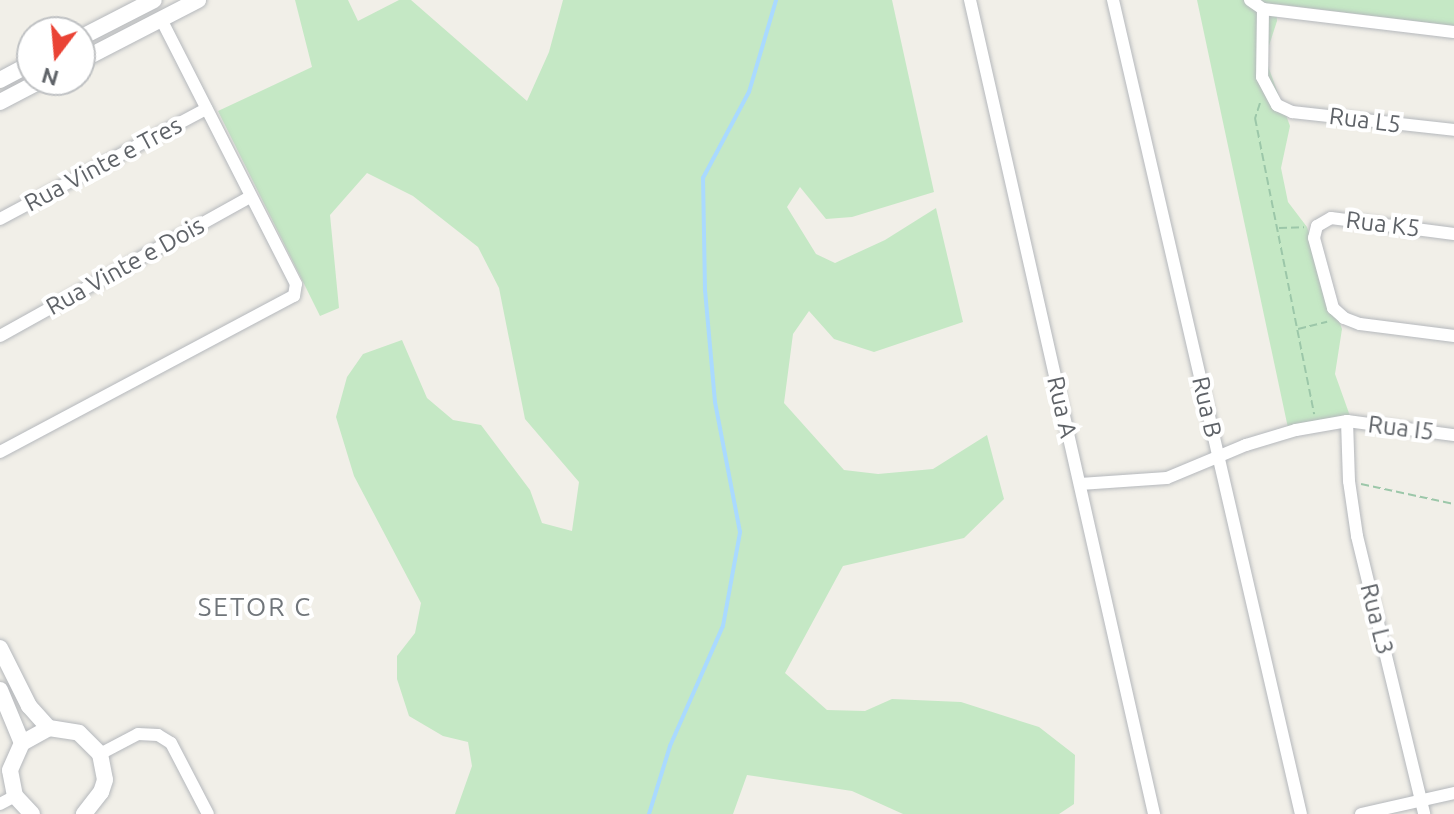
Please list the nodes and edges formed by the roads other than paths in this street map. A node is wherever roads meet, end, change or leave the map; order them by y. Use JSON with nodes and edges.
{"nodes":[{"id":1,"x":154,"y":0,"type":"edge"},
{"id":2,"x":198,"y":0,"type":"edge"},
{"id":3,"x":970,"y":0,"type":"edge"},
{"id":4,"x":1113,"y":0,"type":"edge"},
{"id":5,"x":1250,"y":0,"type":"edge"},
{"id":6,"x":1263,"y":9,"type":"junction"},
{"id":7,"x":161,"y":19,"type":"junction"},
{"id":8,"x":96,"y":30,"type":"edge"},
{"id":9,"x":1454,"y":32,"type":"edge"},
{"id":10,"x":96,"y":53,"type":"edge"},
{"id":11,"x":206,"y":109,"type":"junction"},
{"id":12,"x":1454,"y":130,"type":"edge"},
{"id":13,"x":250,"y":197,"type":"junction"},
{"id":14,"x":0,"y":219,"type":"edge"},
{"id":15,"x":1454,"y":234,"type":"edge"},
{"id":16,"x":0,"y":336,"type":"edge"},
{"id":17,"x":1454,"y":336,"type":"edge"},
{"id":18,"x":1347,"y":421,"type":"junction"},
{"id":19,"x":1454,"y":435,"type":"edge"},
{"id":20,"x":0,"y":452,"type":"edge"},
{"id":21,"x":1219,"y":459,"type":"junction"},
{"id":22,"x":1080,"y":484,"type":"junction"},
{"id":23,"x":0,"y":648,"type":"edge"},
{"id":24,"x":0,"y":690,"type":"edge"},
{"id":25,"x":49,"y":728,"type":"junction"},
{"id":26,"x":22,"y":743,"type":"junction"},
{"id":27,"x":100,"y":754,"type":"junction"},
{"id":28,"x":1454,"y":793,"type":"edge"},
{"id":29,"x":8,"y":800,"type":"edge"},
{"id":30,"x":1420,"y":800,"type":"junction"},
{"id":31,"x":89,"y":812,"type":"edge"},
{"id":32,"x":32,"y":814,"type":"edge"},
{"id":33,"x":208,"y":814,"type":"edge"},
{"id":34,"x":1154,"y":814,"type":"edge"},
{"id":35,"x":1301,"y":814,"type":"edge"},
{"id":36,"x":1361,"y":814,"type":"edge"},
{"id":37,"x":1424,"y":814,"type":"edge"}],
"edges":[{"from":1,"to":8,"type":"street"},
{"from":2,"to":7,"type":"street"},
{"from":3,"to":22,"type":"street","name":"Rua A"},
{"from":4,"to":21,"type":"street","name":"Rua B"},
{"from":5,"to":6,"type":"street"},
{"from":6,"to":9,"type":"street"},
{"from":6,"to":12,"type":"street","name":"Rua L5"},
{"from":7,"to":10,"type":"street"},
{"from":7,"to":11,"type":"street"},
{"from":11,"to":13,"type":"street"},
{"from":11,"to":14,"type":"street","name":"Rua Vinte e Tres"},
{"from":13,"to":16,"type":"street","name":"Rua Vinte e Dois"},
{"from":13,"to":20,"type":"street"},
{"from":15,"to":17,"type":"street","name":"Rua K5"},
{"from":18,"to":19,"type":"street","name":"Rua I5"},
{"from":18,"to":21,"type":"street","name":"Rua I5"},
{"from":18,"to":30,"type":"street","name":"Rua L3"},
{"from":21,"to":22,"type":"street","name":"Rua I5"},
{"from":21,"to":35,"type":"street","name":"Rua B"},
{"from":22,"to":34,"type":"street","name":"Rua A"},
{"from":23,"to":25,"type":"street"},
{"from":24,"to":26,"type":"street"},
{"from":25,"to":26,"type":"street"},
{"from":25,"to":27,"type":"street"},
{"from":26,"to":29,"type":"street"},
{"from":27,"to":31,"type":"street"},
{"from":27,"to":33,"type":"street"},
{"from":28,"to":30,"type":"street"},
{"from":29,"to":32,"type":"street"},
{"from":30,"to":36,"type":"street"},
{"from":30,"to":37,"type":"street","name":"Rua L3"}]}
